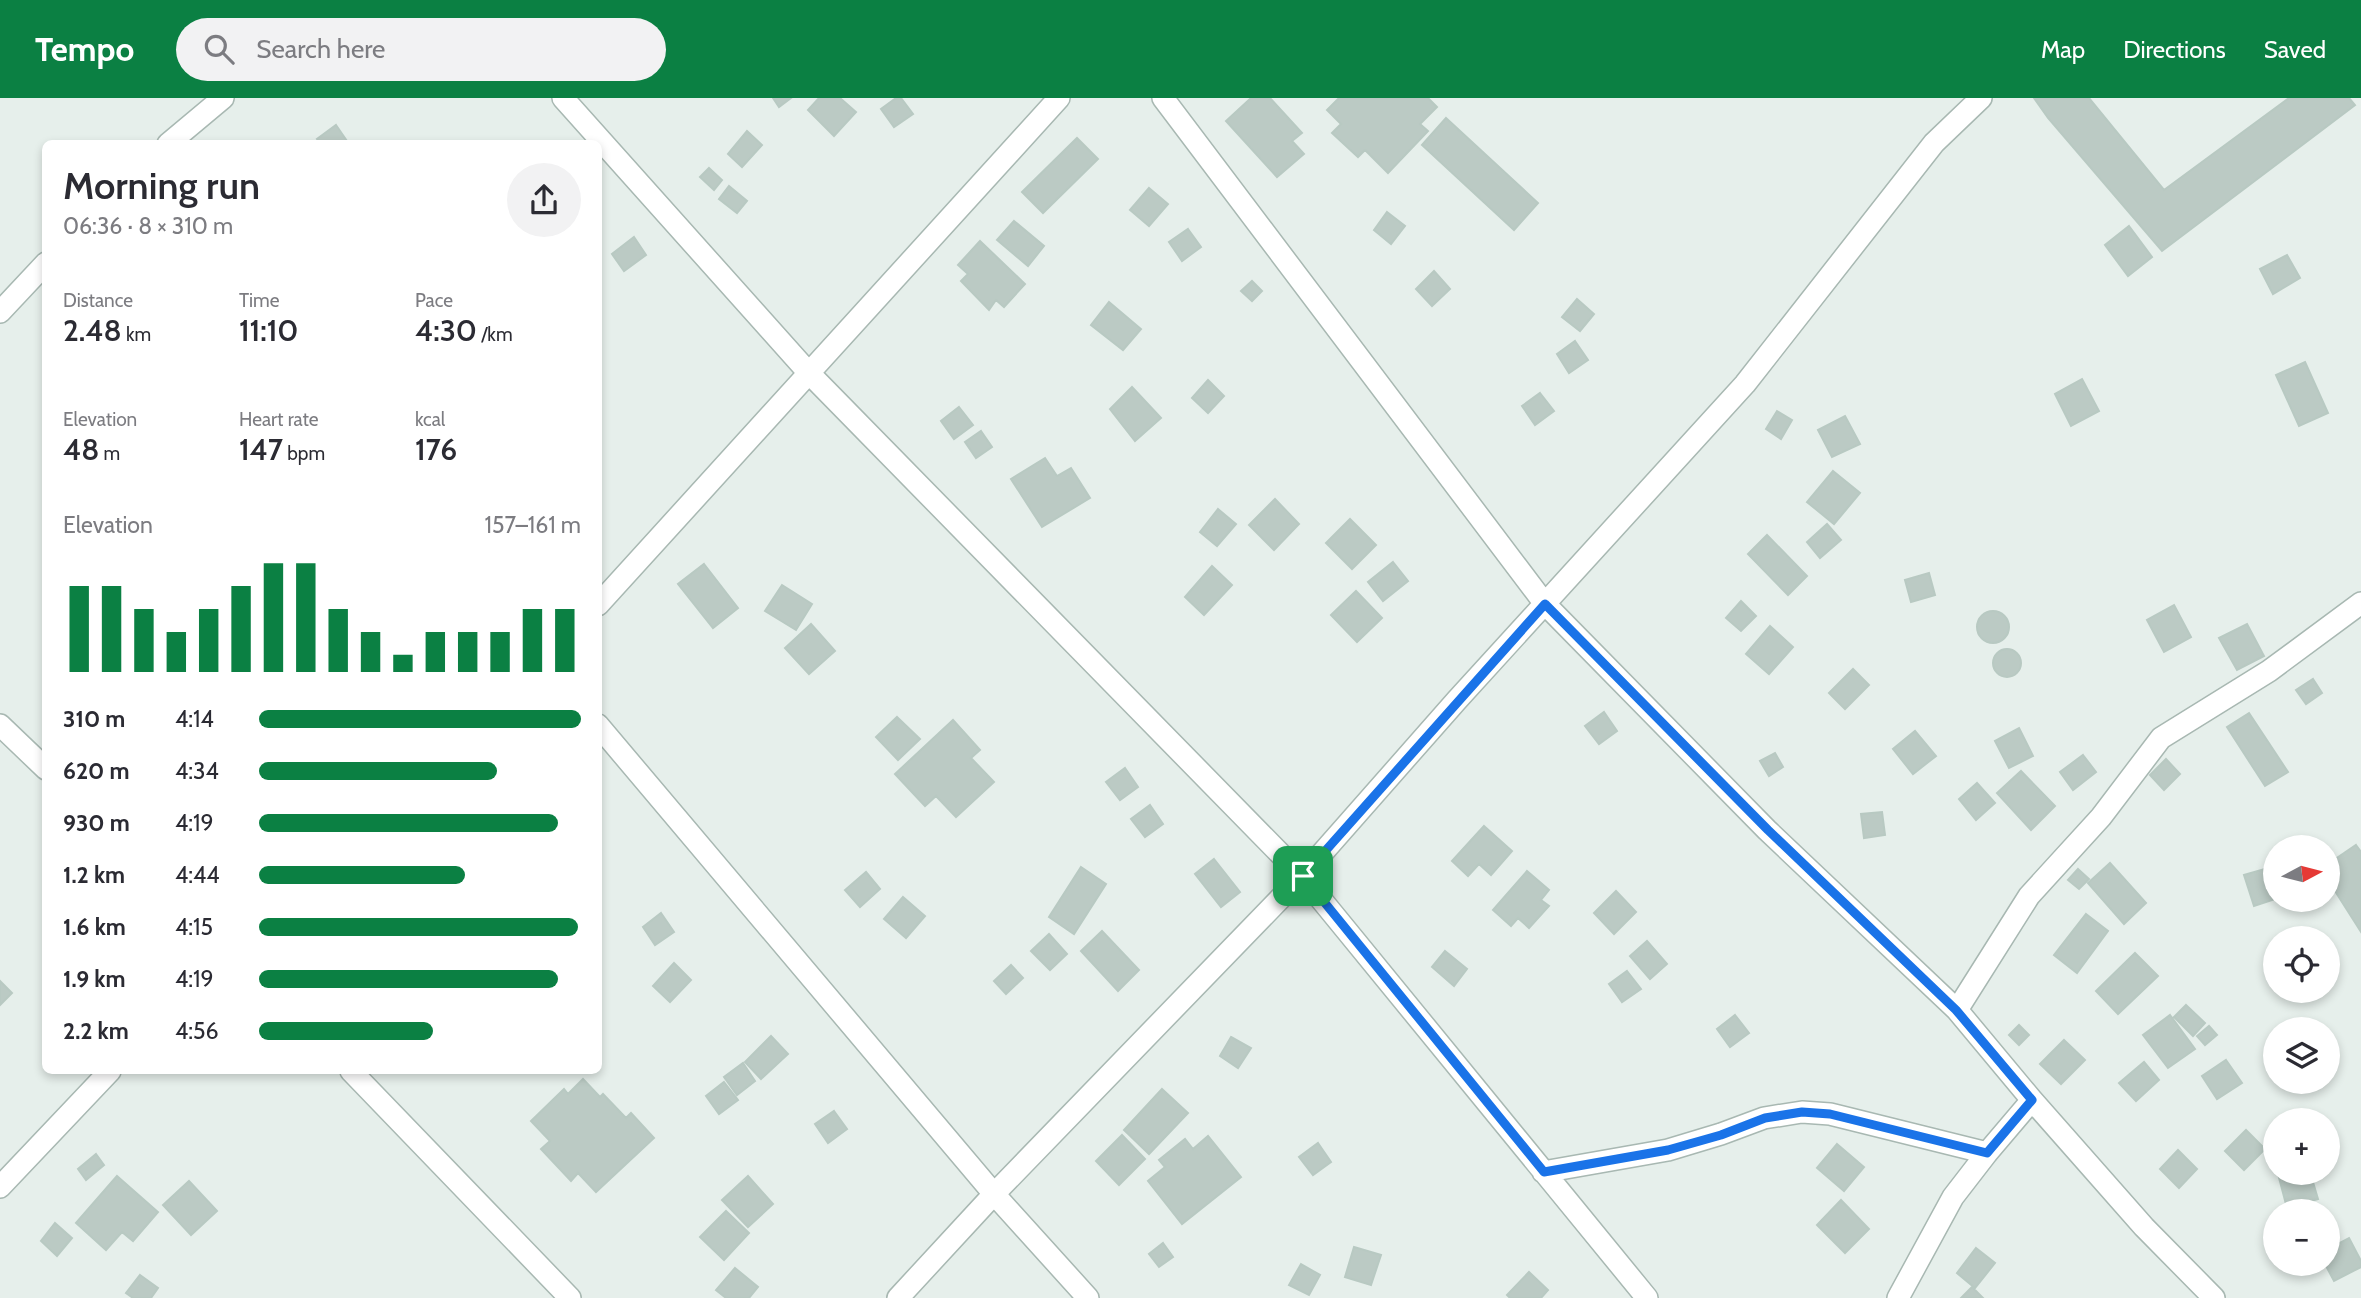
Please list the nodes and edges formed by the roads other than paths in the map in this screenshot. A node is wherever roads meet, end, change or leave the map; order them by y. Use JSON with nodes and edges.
{"nodes":[{"id":1,"x":223,"y":98,"type":"edge"},
{"id":2,"x":563,"y":98,"type":"edge"},
{"id":3,"x":1059,"y":98,"type":"edge"},
{"id":4,"x":1163,"y":98,"type":"edge"},
{"id":5,"x":1981,"y":98,"type":"edge"},
{"id":6,"x":173,"y":140,"type":"edge"},
{"id":7,"x":601,"y":140,"type":"edge"},
{"id":8,"x":602,"y":142,"type":"edge"},
{"id":9,"x":42,"y":267,"type":"edge"},
{"id":10,"x":0,"y":312,"type":"edge"},
{"id":11,"x":808,"y":372,"type":"junction"},
{"id":12,"x":602,"y":601,"type":"edge"},
{"id":13,"x":2361,"y":603,"type":"edge"},
{"id":14,"x":1545,"y":604,"type":"junction"},
{"id":15,"x":0,"y":725,"type":"edge"},
{"id":16,"x":602,"y":730,"type":"edge"},
{"id":17,"x":42,"y":765,"type":"edge"},
{"id":18,"x":1303,"y":876,"type":"junction"},
{"id":19,"x":1956,"y":1010,"type":"junction"},
{"id":20,"x":107,"y":1074,"type":"edge"},
{"id":21,"x":354,"y":1074,"type":"edge"},
{"id":22,"x":2032,"y":1100,"type":"junction"},
{"id":23,"x":1987,"y":1153,"type":"junction"},
{"id":24,"x":1544,"y":1172,"type":"junction"},
{"id":25,"x":0,"y":1187,"type":"edge"},
{"id":26,"x":994,"y":1194,"type":"junction"},
{"id":27,"x":570,"y":1298,"type":"edge"},
{"id":28,"x":898,"y":1298,"type":"edge"},
{"id":29,"x":1088,"y":1298,"type":"edge"},
{"id":30,"x":1647,"y":1298,"type":"edge"},
{"id":31,"x":1898,"y":1298,"type":"edge"},
{"id":32,"x":2214,"y":1298,"type":"edge"}],
"edges":[{"from":1,"to":6,"type":"street"},
{"from":2,"to":7,"type":"street"},
{"from":3,"to":11,"type":"street"},
{"from":4,"to":14,"type":"street"},
{"from":5,"to":14,"type":"street"},
{"from":8,"to":11,"type":"street"},
{"from":9,"to":10,"type":"street"},
{"from":11,"to":12,"type":"street"},
{"from":11,"to":18,"type":"street"},
{"from":13,"to":19,"type":"street"},
{"from":14,"to":18,"type":"street"},
{"from":14,"to":19,"type":"street"},
{"from":15,"to":17,"type":"street"},
{"from":16,"to":26,"type":"street"},
{"from":18,"to":24,"type":"street"},
{"from":18,"to":26,"type":"street"},
{"from":19,"to":22,"type":"street"},
{"from":20,"to":25,"type":"street"},
{"from":21,"to":27,"type":"street"},
{"from":22,"to":23,"type":"street"},
{"from":22,"to":32,"type":"street"},
{"from":23,"to":24,"type":"street"},
{"from":23,"to":31,"type":"street"},
{"from":24,"to":30,"type":"street"},
{"from":26,"to":28,"type":"street"},
{"from":26,"to":29,"type":"street"}]}
